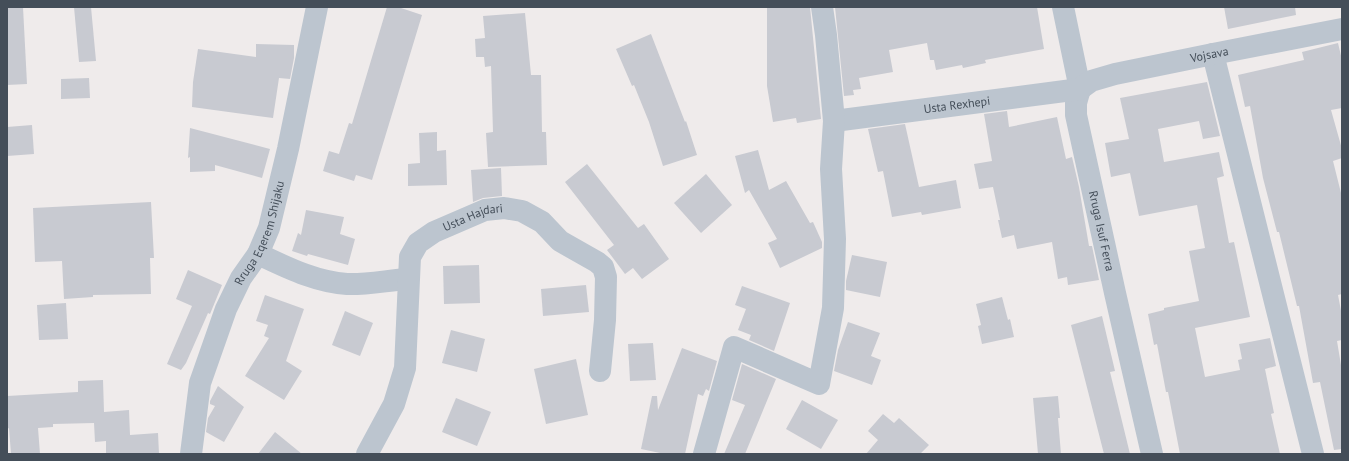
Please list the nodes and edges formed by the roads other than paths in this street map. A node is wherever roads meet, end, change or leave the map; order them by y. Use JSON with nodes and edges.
{"nodes":[{"id":1,"x":317,"y":7,"type":"edge"},
{"id":2,"x":822,"y":7,"type":"edge"},
{"id":3,"x":1063,"y":7,"type":"edge"},
{"id":4,"x":1342,"y":29,"type":"edge"},
{"id":5,"x":1213,"y":54,"type":"junction"},
{"id":6,"x":1080,"y":89,"type":"junction"},
{"id":7,"x":834,"y":121,"type":"junction"},
{"id":8,"x":258,"y":254,"type":"junction"},
{"id":9,"x":408,"y":279,"type":"junction"},
{"id":10,"x":600,"y":371,"type":"dead end"},
{"id":11,"x":191,"y":454,"type":"edge"},
{"id":12,"x":367,"y":454,"type":"edge"},
{"id":13,"x":704,"y":454,"type":"edge"},
{"id":14,"x":1152,"y":454,"type":"edge"},
{"id":15,"x":1313,"y":454,"type":"edge"}],
"edges":[{"from":1,"to":8,"type":"street","name":"Rruga Eqerem Shijaku"},
{"from":2,"to":7,"type":"street"},
{"from":3,"to":6,"type":"street","name":"Rruga Isuf Ferra"},
{"from":4,"to":5,"type":"street","name":"Vojsava"},
{"from":5,"to":6,"type":"street","name":"Vojsava"},
{"from":5,"to":15,"type":"street"},
{"from":6,"to":7,"type":"street","name":"Usta Rexhepi"},
{"from":6,"to":14,"type":"street","name":"Rruga Isuf Ferra"},
{"from":7,"to":13,"type":"street"},
{"from":8,"to":9,"type":"street"},
{"from":8,"to":11,"type":"street","name":"Rruga Eqerem Shijaku"},
{"from":9,"to":10,"type":"street","name":"Usta Hajdari"},
{"from":9,"to":12,"type":"street"}]}
